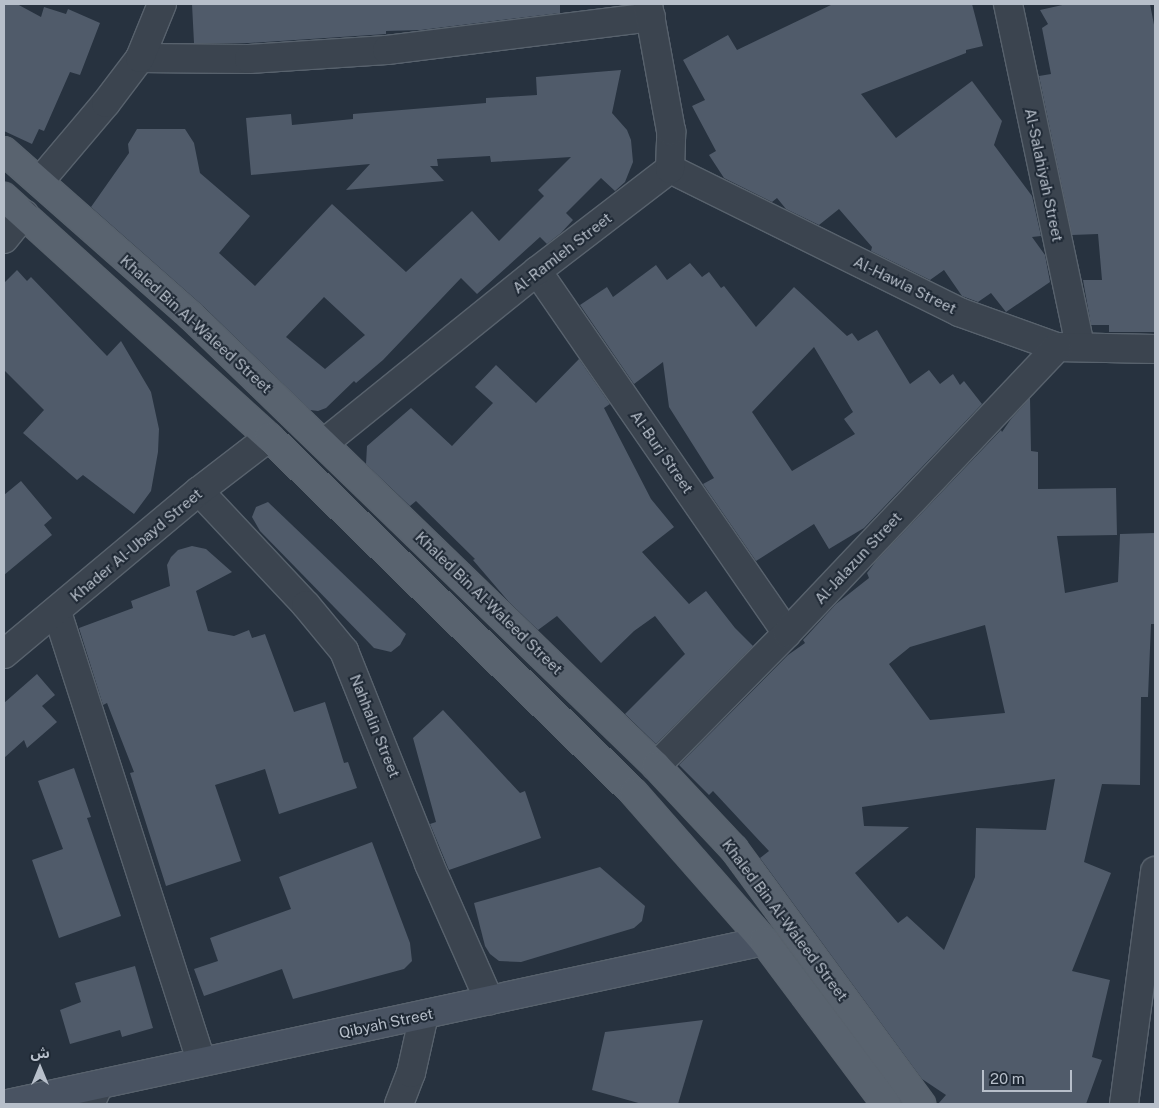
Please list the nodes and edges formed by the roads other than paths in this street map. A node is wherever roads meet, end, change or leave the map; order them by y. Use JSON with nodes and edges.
{"nodes":[{"id":1,"x":162,"y":4,"type":"edge"},
{"id":2,"x":1008,"y":4,"type":"edge"},
{"id":3,"x":649,"y":10,"type":"edge"},
{"id":4,"x":140,"y":58,"type":"junction"},
{"id":5,"x":4,"y":151,"type":"edge"},
{"id":6,"x":670,"y":169,"type":"junction"},
{"id":7,"x":40,"y":181,"type":"junction"},
{"id":8,"x":4,"y":197,"type":"edge"},
{"id":9,"x":24,"y":214,"type":"junction"},
{"id":10,"x":4,"y":239,"type":"edge"},
{"id":11,"x":537,"y":272,"type":"junction"},
{"id":12,"x":1068,"y":347,"type":"junction"},
{"id":13,"x":1155,"y":349,"type":"edge"},
{"id":14,"x":269,"y":437,"type":"junction"},
{"id":15,"x":324,"y":443,"type":"junction"},
{"id":16,"x":199,"y":491,"type":"junction"},
{"id":17,"x":57,"y":612,"type":"junction"},
{"id":18,"x":787,"y":632,"type":"junction"},
{"id":19,"x":4,"y":654,"type":"edge"},
{"id":20,"x":656,"y":766,"type":"junction"},
{"id":21,"x":1155,"y":871,"type":"edge"},
{"id":22,"x":764,"y":941,"type":"junction"},
{"id":23,"x":489,"y":1000,"type":"junction"},
{"id":24,"x":424,"y":1016,"type":"junction"},
{"id":25,"x":1145,"y":1035,"type":"edge"},
{"id":26,"x":201,"y":1061,"type":"junction"},
{"id":27,"x":94,"y":1095,"type":"edge"},
{"id":28,"x":8,"y":1104,"type":"edge"},
{"id":29,"x":399,"y":1104,"type":"edge"},
{"id":30,"x":886,"y":1104,"type":"edge"},
{"id":31,"x":920,"y":1104,"type":"edge"},
{"id":32,"x":1124,"y":1104,"type":"edge"}],
"edges":[{"from":1,"to":4,"type":"street"},
{"from":2,"to":12,"type":"street","name":"Al-Salahiyah Street"},
{"from":3,"to":4,"type":"street"},
{"from":3,"to":6,"type":"street"},
{"from":4,"to":7,"type":"street"},
{"from":5,"to":7,"type":"main road","name":"Khaled Bin Al-Waleed Street"},
{"from":6,"to":11,"type":"street","name":"Al-Ramleh Street"},
{"from":6,"to":12,"type":"street","name":"Al-Hawla Street"},
{"from":7,"to":15,"type":"main road","name":"Khaled Bin Al-Waleed Street"},
{"from":8,"to":9,"type":"main road","name":"Khaled Bin Al-Waleed Street"},
{"from":9,"to":10,"type":"street"},
{"from":9,"to":14,"type":"main road","name":"Khaled Bin Al-Waleed Street"},
{"from":11,"to":15,"type":"street","name":"Al-Ramleh Street"},
{"from":11,"to":18,"type":"street","name":"Al-Burj Street"},
{"from":12,"to":13,"type":"street","name":"Al-Hawla Street"},
{"from":12,"to":18,"type":"street","name":"Al-Jalazun Street"},
{"from":14,"to":16,"type":"street","name":"Khader Al-Ubayd Street"},
{"from":14,"to":22,"type":"main road","name":"Khaled Bin Al-Waleed Street"},
{"from":15,"to":20,"type":"main road","name":"Khaled Bin Al-Waleed Street"},
{"from":16,"to":17,"type":"street","name":"Khader Al-Ubayd Street"},
{"from":16,"to":23,"type":"street","name":"Nahhalin Street"},
{"from":17,"to":19,"type":"street","name":"Khader Al-Ubayd Street"},
{"from":17,"to":26,"type":"street"},
{"from":18,"to":20,"type":"street","name":"Al-Jalazun Street"},
{"from":20,"to":31,"type":"main road","name":"Khaled Bin Al-Waleed Street"},
{"from":21,"to":25,"type":"street"},
{"from":22,"to":23,"type":"street","name":"Qibyah Street"},
{"from":22,"to":30,"type":"main road","name":"Khaled Bin Al-Waleed Street"},
{"from":23,"to":24,"type":"street","name":"Qibyah Street"},
{"from":24,"to":26,"type":"street","name":"Qibyah Street"},
{"from":24,"to":29,"type":"street"},
{"from":25,"to":32,"type":"street"},
{"from":26,"to":27,"type":"street","name":"Qibyah Street"},
{"from":27,"to":28,"type":"street","name":"Qibyah Street"}]}
